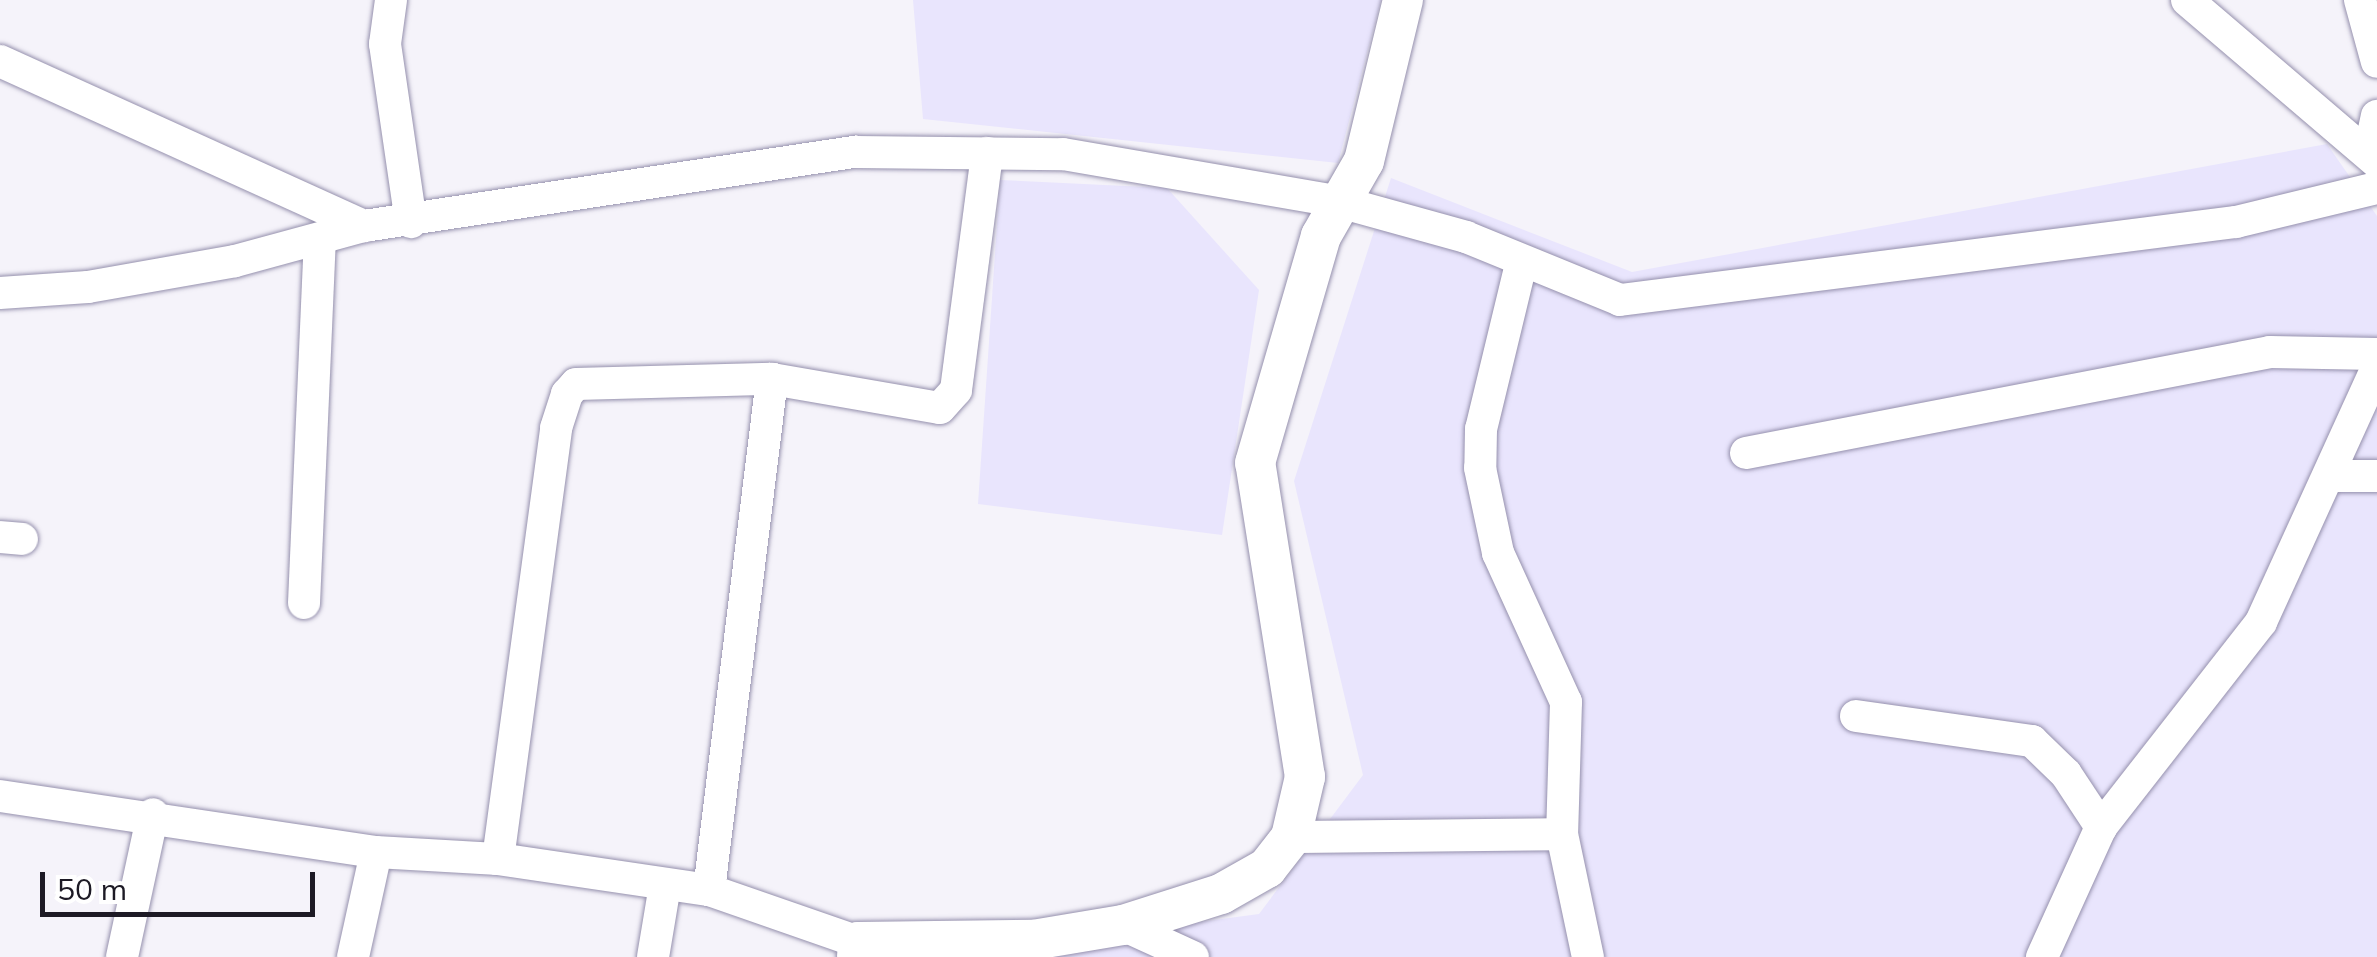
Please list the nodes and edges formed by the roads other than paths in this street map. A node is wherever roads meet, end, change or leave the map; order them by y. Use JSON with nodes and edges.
{"nodes":[{"id":1,"x":391,"y":0,"type":"edge"},
{"id":2,"x":1402,"y":0,"type":"edge"},
{"id":3,"x":2187,"y":0,"type":"edge"},
{"id":4,"x":2360,"y":0,"type":"edge"},
{"id":5,"x":0,"y":61,"type":"edge"},
{"id":6,"x":2377,"y":62,"type":"edge"},
{"id":7,"x":2377,"y":116,"type":"edge"},
{"id":8,"x":987,"y":153,"type":"junction"},
{"id":9,"x":2373,"y":158,"type":"edge"},
{"id":10,"x":2377,"y":188,"type":"edge"},
{"id":11,"x":1340,"y":202,"type":"junction"},
{"id":12,"x":411,"y":222,"type":"junction"},
{"id":13,"x":364,"y":226,"type":"junction"},
{"id":14,"x":320,"y":240,"type":"junction"},
{"id":15,"x":1521,"y":264,"type":"junction"},
{"id":16,"x":0,"y":293,"type":"edge"},
{"id":17,"x":2377,"y":354,"type":"edge"},
{"id":18,"x":2377,"y":368,"type":"edge"},
{"id":19,"x":772,"y":379,"type":"junction"},
{"id":20,"x":1746,"y":452,"type":"dead end"},
{"id":21,"x":2330,"y":476,"type":"junction"},
{"id":22,"x":2377,"y":476,"type":"edge"},
{"id":23,"x":304,"y":603,"type":"dead end"},
{"id":24,"x":1856,"y":716,"type":"dead end"},
{"id":25,"x":0,"y":796,"type":"edge"},
{"id":26,"x":153,"y":814,"type":"junction"},
{"id":27,"x":2102,"y":827,"type":"junction"},
{"id":28,"x":1562,"y":834,"type":"junction"},
{"id":29,"x":1291,"y":837,"type":"junction"},
{"id":30,"x":376,"y":852,"type":"junction"},
{"id":31,"x":498,"y":858,"type":"junction"},
{"id":32,"x":665,"y":885,"type":"junction"},
{"id":33,"x":709,"y":890,"type":"junction"},
{"id":34,"x":1123,"y":925,"type":"junction"},
{"id":35,"x":858,"y":949,"type":"edge"},
{"id":36,"x":122,"y":957,"type":"edge"},
{"id":37,"x":352,"y":957,"type":"edge"},
{"id":38,"x":653,"y":957,"type":"edge"},
{"id":39,"x":1193,"y":957,"type":"edge"},
{"id":40,"x":1588,"y":957,"type":"edge"},
{"id":41,"x":2042,"y":957,"type":"edge"}],
"edges":[{"from":1,"to":12,"type":"street"},
{"from":2,"to":11,"type":"street"},
{"from":3,"to":9,"type":"street"},
{"from":4,"to":6,"type":"street"},
{"from":5,"to":13,"type":"street"},
{"from":7,"to":9,"type":"street"},
{"from":8,"to":11,"type":"street"},
{"from":8,"to":12,"type":"street"},
{"from":8,"to":19,"type":"street"},
{"from":10,"to":15,"type":"street"},
{"from":11,"to":15,"type":"street"},
{"from":11,"to":29,"type":"street"},
{"from":12,"to":13,"type":"street"},
{"from":13,"to":14,"type":"street"},
{"from":14,"to":16,"type":"street"},
{"from":14,"to":23,"type":"street"},
{"from":15,"to":28,"type":"street"},
{"from":17,"to":20,"type":"street"},
{"from":18,"to":21,"type":"street"},
{"from":19,"to":31,"type":"street"},
{"from":19,"to":33,"type":"street"},
{"from":21,"to":22,"type":"street"},
{"from":21,"to":27,"type":"street"},
{"from":24,"to":27,"type":"street"},
{"from":25,"to":26,"type":"street"},
{"from":26,"to":30,"type":"street"},
{"from":26,"to":36,"type":"street"},
{"from":27,"to":41,"type":"street"},
{"from":28,"to":29,"type":"street"},
{"from":28,"to":40,"type":"street"},
{"from":29,"to":34,"type":"street"},
{"from":30,"to":31,"type":"street"},
{"from":30,"to":37,"type":"street"},
{"from":31,"to":32,"type":"street"},
{"from":32,"to":33,"type":"street"},
{"from":32,"to":38,"type":"street"},
{"from":33,"to":35,"type":"street"},
{"from":34,"to":35,"type":"street"},
{"from":34,"to":39,"type":"street"}]}
